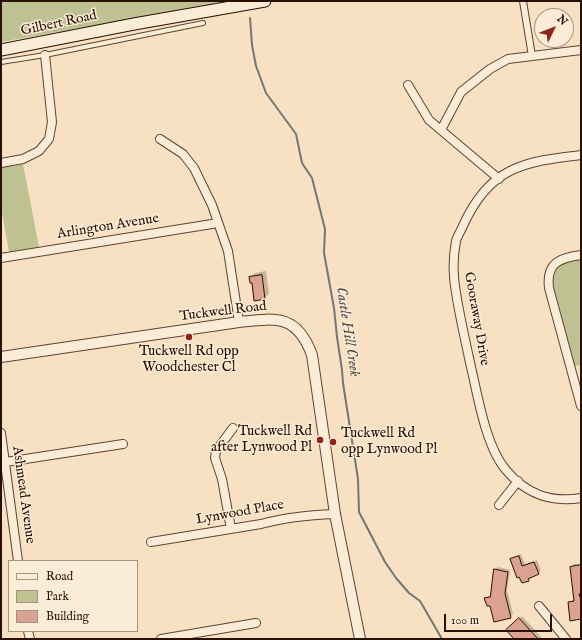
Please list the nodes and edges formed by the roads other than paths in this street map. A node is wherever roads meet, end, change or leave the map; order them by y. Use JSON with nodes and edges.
{"nodes":[{"id":1,"x":265,"y":1,"type":"edge"},
{"id":2,"x":523,"y":1,"type":"edge"},
{"id":3,"x":202,"y":22,"type":"dead end"},
{"id":4,"x":1,"y":50,"type":"edge"},
{"id":5,"x":581,"y":50,"type":"edge"},
{"id":6,"x":45,"y":55,"type":"junction"},
{"id":7,"x":532,"y":56,"type":"junction"},
{"id":8,"x":1,"y":62,"type":"edge"},
{"id":9,"x":408,"y":85,"type":"dead end"},
{"id":10,"x":441,"y":130,"type":"junction"},
{"id":11,"x":160,"y":139,"type":"dead end"},
{"id":12,"x":581,"y":155,"type":"edge"},
{"id":13,"x":1,"y":163,"type":"edge"},
{"id":14,"x":499,"y":179,"type":"junction"},
{"id":15,"x":218,"y":223,"type":"junction"},
{"id":16,"x":581,"y":254,"type":"edge"},
{"id":17,"x":1,"y":258,"type":"edge"},
{"id":18,"x":239,"y":322,"type":"junction"},
{"id":19,"x":1,"y":357,"type":"edge"},
{"id":20,"x":581,"y":406,"type":"edge"},
{"id":21,"x":233,"y":428,"type":"dead end"},
{"id":22,"x":1,"y":433,"type":"edge"},
{"id":23,"x":123,"y":444,"type":"dead end"},
{"id":24,"x":6,"y":462,"type":"junction"},
{"id":25,"x":518,"y":481,"type":"junction"},
{"id":26,"x":581,"y":498,"type":"edge"},
{"id":27,"x":499,"y":505,"type":"dead end"},
{"id":28,"x":335,"y":514,"type":"junction"},
{"id":29,"x":231,"y":529,"type":"junction"},
{"id":30,"x":151,"y":542,"type":"dead end"},
{"id":31,"x":18,"y":560,"type":"edge"},
{"id":32,"x":539,"y":606,"type":"dead end"},
{"id":33,"x":256,"y":623,"type":"dead end"},
{"id":34,"x":161,"y":639,"type":"edge"},
{"id":35,"x":360,"y":639,"type":"edge"},
{"id":36,"x":566,"y":639,"type":"edge"}],
"edges":[{"from":1,"to":4,"type":"main road","name":"Gilbert Road"},
{"from":2,"to":7,"type":"street"},
{"from":3,"to":6,"type":"lane","name":"Gilbert Road"},
{"from":5,"to":7,"type":"street"},
{"from":6,"to":8,"type":"lane","name":"Gilbert Road"},
{"from":6,"to":13,"type":"street"},
{"from":7,"to":10,"type":"street"},
{"from":9,"to":10,"type":"street"},
{"from":10,"to":14,"type":"street"},
{"from":11,"to":15,"type":"street"},
{"from":12,"to":14,"type":"street","name":"Gooraway Drive"},
{"from":14,"to":25,"type":"street","name":"Gooraway Drive"},
{"from":15,"to":17,"type":"street","name":"Arlington Avenue"},
{"from":15,"to":18,"type":"street"},
{"from":16,"to":20,"type":"street"},
{"from":18,"to":19,"type":"street","name":"Tuckwell Road"},
{"from":18,"to":28,"type":"street","name":"Tuckwell Road"},
{"from":21,"to":29,"type":"street"},
{"from":22,"to":24,"type":"street","name":"Ashmead Avenue"},
{"from":23,"to":24,"type":"street"},
{"from":24,"to":31,"type":"street","name":"Ashmead Avenue"},
{"from":25,"to":26,"type":"street","name":"Gooraway Drive"},
{"from":25,"to":27,"type":"street"},
{"from":28,"to":29,"type":"street","name":"Lynwood Place"},
{"from":28,"to":35,"type":"street","name":"Tuckwell Road"},
{"from":29,"to":30,"type":"street","name":"Lynwood Place"},
{"from":32,"to":36,"type":"street"},
{"from":33,"to":34,"type":"street"}]}
